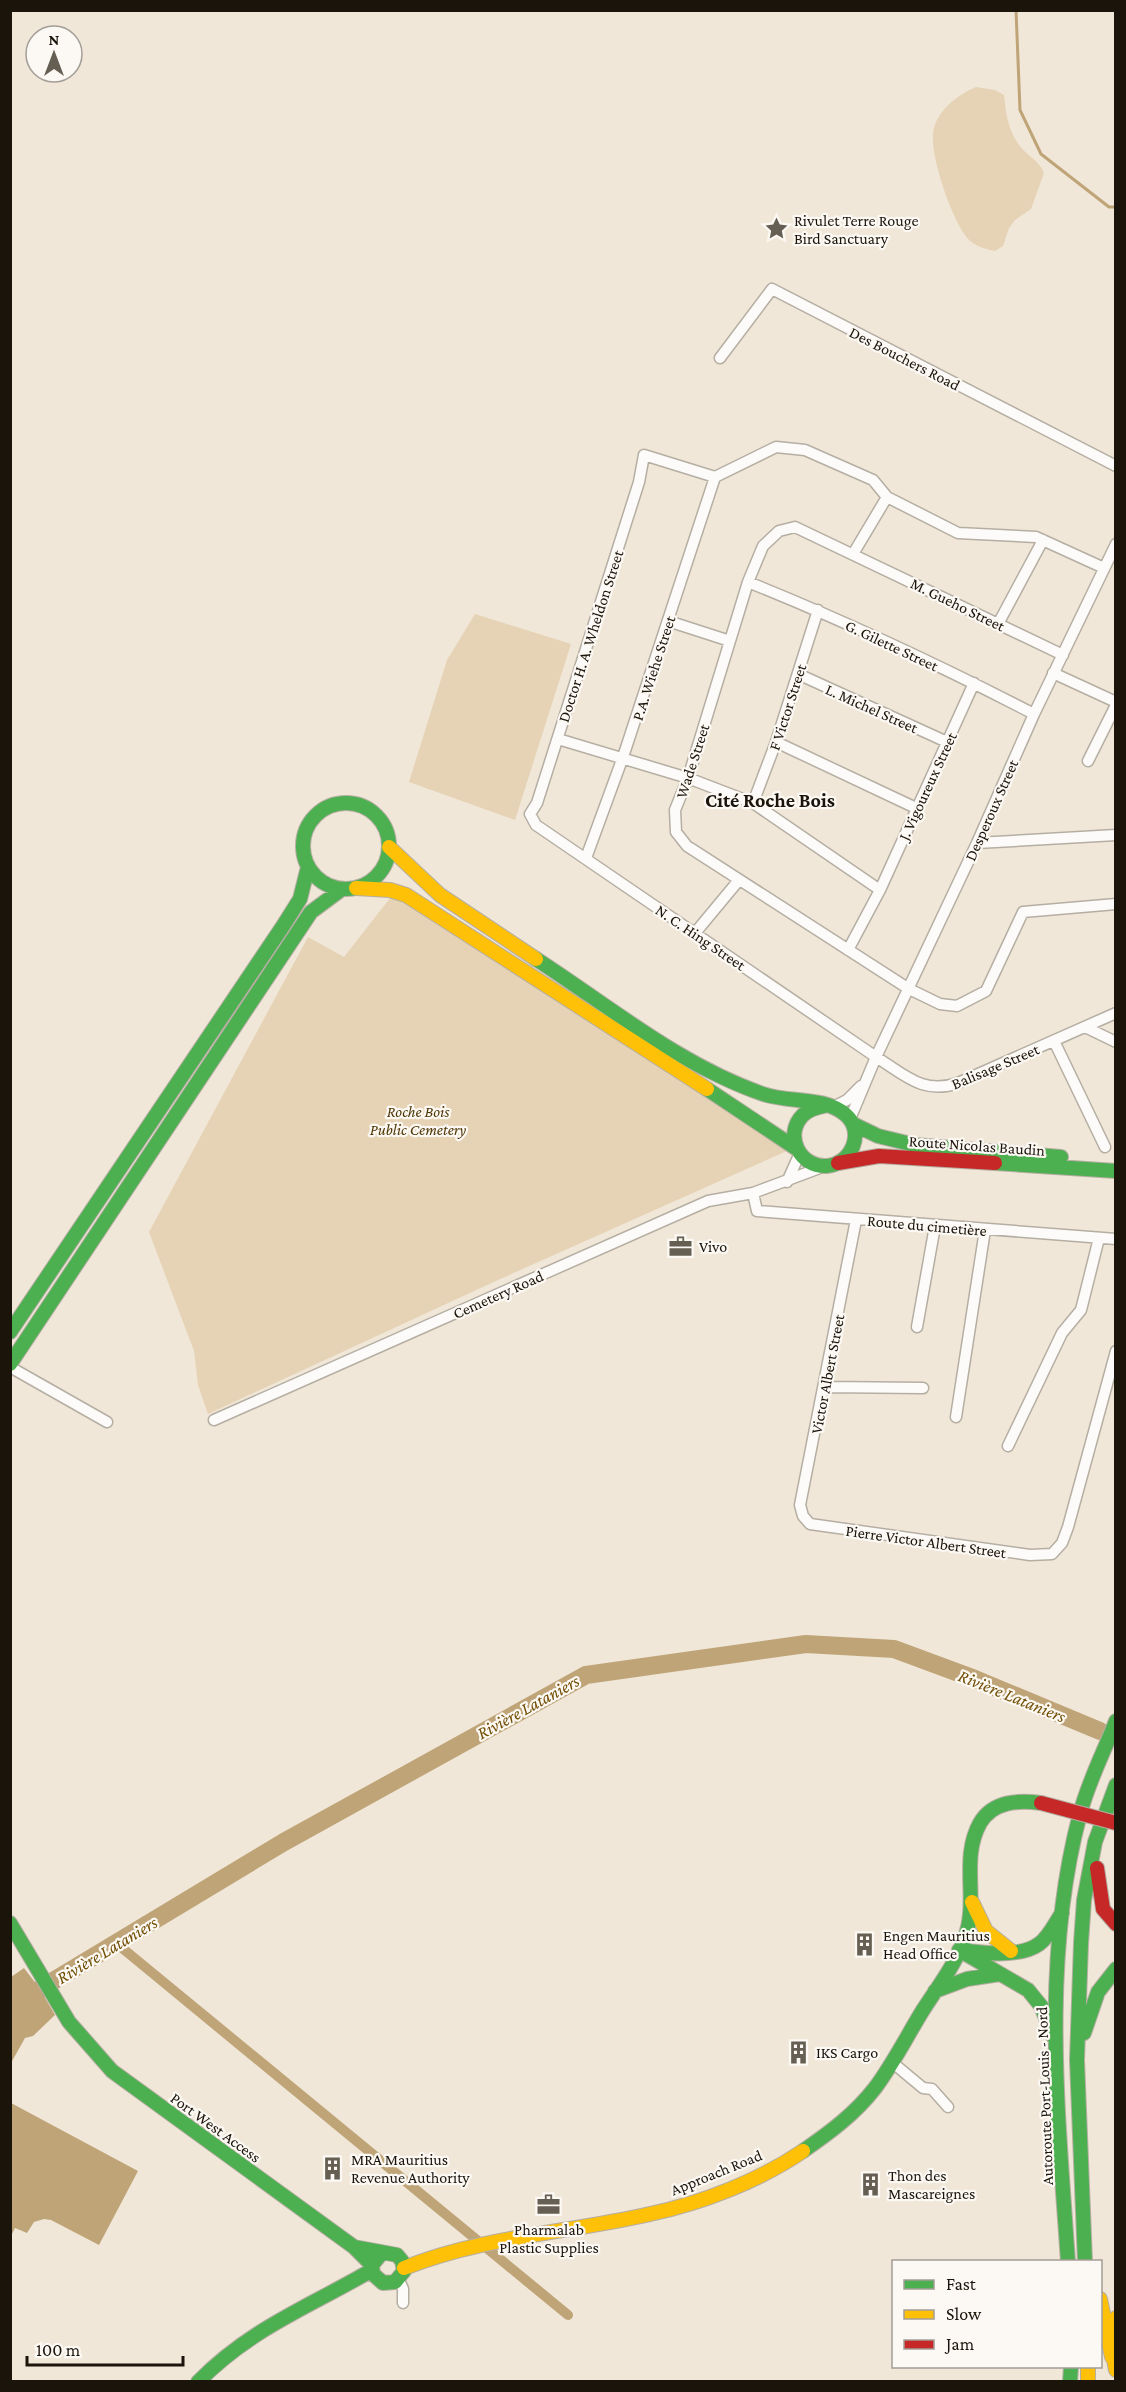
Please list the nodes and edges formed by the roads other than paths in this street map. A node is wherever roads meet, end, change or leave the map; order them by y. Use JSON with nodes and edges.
{"nodes":[{"id":1,"x":720,"y":358,"type":"dead end"},
{"id":2,"x":1116,"y":466,"type":"edge"},
{"id":3,"x":715,"y":477,"type":"junction"},
{"id":4,"x":887,"y":497,"type":"junction"},
{"id":5,"x":779,"y":531,"type":"joint"},
{"id":6,"x":1043,"y":540,"type":"junction"},
{"id":7,"x":1116,"y":544,"type":"edge"},
{"id":8,"x":853,"y":554,"type":"junction"},
{"id":9,"x":1104,"y":568,"type":"junction"},
{"id":10,"x":748,"y":582,"type":"junction"},
{"id":11,"x":818,"y":610,"type":"junction"},
{"id":12,"x":668,"y":621,"type":"junction"},
{"id":13,"x":998,"y":624,"type":"junction"},
{"id":14,"x":730,"y":641,"type":"junction"},
{"id":15,"x":1063,"y":655,"type":"junction"},
{"id":16,"x":1053,"y":673,"type":"junction"},
{"id":17,"x":798,"y":674,"type":"junction"},
{"id":18,"x":974,"y":683,"type":"junction"},
{"id":19,"x":1116,"y":704,"type":"edge"},
{"id":20,"x":1034,"y":714,"type":"junction"},
{"id":21,"x":558,"y":739,"type":"junction"},
{"id":22,"x":776,"y":742,"type":"junction"},
{"id":23,"x":947,"y":742,"type":"junction"},
{"id":24,"x":623,"y":757,"type":"junction"},
{"id":25,"x":1088,"y":760,"type":"dead end"},
{"id":26,"x":688,"y":778,"type":"junction"},
{"id":27,"x":753,"y":803,"type":"junction"},
{"id":28,"x":916,"y":808,"type":"junction"},
{"id":29,"x":530,"y":814,"type":"joint"},
{"id":30,"x":1116,"y":835,"type":"edge"},
{"id":31,"x":977,"y":843,"type":"junction"},
{"id":32,"x":389,"y":847,"type":"junction"},
{"id":33,"x":586,"y":858,"type":"junction"},
{"id":34,"x":308,"y":867,"type":"junction"},
{"id":35,"x":739,"y":880,"type":"junction"},
{"id":36,"x":349,"y":889,"type":"junction"},
{"id":37,"x":880,"y":890,"type":"junction"},
{"id":38,"x":1116,"y":904,"type":"edge"},
{"id":39,"x":695,"y":933,"type":"junction"},
{"id":40,"x":848,"y":950,"type":"junction"},
{"id":41,"x":909,"y":989,"type":"junction"},
{"id":42,"x":1116,"y":1013,"type":"edge"},
{"id":43,"x":1085,"y":1027,"type":"junction"},
{"id":44,"x":1054,"y":1041,"type":"junction"},
{"id":45,"x":1116,"y":1042,"type":"edge"},
{"id":46,"x":876,"y":1057,"type":"junction"},
{"id":47,"x":868,"y":1078,"type":"junction"},
{"id":48,"x":830,"y":1106,"type":"junction"},
{"id":49,"x":851,"y":1121,"type":"junction"},
{"id":50,"x":1105,"y":1147,"type":"dead end"},
{"id":51,"x":798,"y":1151,"type":"junction"},
{"id":52,"x":1116,"y":1161,"type":"edge"},
{"id":53,"x":832,"y":1164,"type":"junction"},
{"id":54,"x":1116,"y":1171,"type":"edge"},
{"id":55,"x":786,"y":1182,"type":"junction"},
{"id":56,"x":753,"y":1193,"type":"junction"},
{"id":57,"x":856,"y":1220,"type":"junction"},
{"id":58,"x":935,"y":1226,"type":"junction"},
{"id":59,"x":985,"y":1230,"type":"junction"},
{"id":60,"x":1099,"y":1238,"type":"junction"},
{"id":61,"x":1116,"y":1239,"type":"edge"},
{"id":62,"x":917,"y":1327,"type":"dead end"},
{"id":63,"x":10,"y":1332,"type":"edge"},
{"id":64,"x":1116,"y":1351,"type":"edge"},
{"id":65,"x":10,"y":1365,"type":"edge"},
{"id":66,"x":825,"y":1387,"type":"junction"},
{"id":67,"x":923,"y":1388,"type":"dead end"},
{"id":68,"x":956,"y":1417,"type":"dead end"},
{"id":69,"x":214,"y":1420,"type":"dead end"},
{"id":70,"x":107,"y":1422,"type":"dead end"},
{"id":71,"x":1008,"y":1446,"type":"dead end"},
{"id":72,"x":810,"y":1524,"type":"joint"},
{"id":73,"x":1116,"y":1721,"type":"edge"},
{"id":74,"x":1116,"y":1785,"type":"edge"},
{"id":75,"x":1116,"y":1823,"type":"edge"},
{"id":76,"x":1095,"y":1842,"type":"junction"},
{"id":77,"x":972,"y":1902,"type":"junction"},
{"id":78,"x":1062,"y":1912,"type":"junction"},
{"id":79,"x":10,"y":1923,"type":"edge"},
{"id":80,"x":1116,"y":1924,"type":"edge"},
{"id":81,"x":959,"y":1950,"type":"junction"},
{"id":82,"x":1011,"y":1951,"type":"junction"},
{"id":83,"x":1116,"y":1969,"type":"edge"},
{"id":84,"x":1000,"y":1974,"type":"junction"},
{"id":85,"x":935,"y":1991,"type":"junction"},
{"id":86,"x":1056,"y":2044,"type":"junction"},
{"id":87,"x":1077,"y":2050,"type":"junction"},
{"id":88,"x":893,"y":2063,"type":"junction"},
{"id":89,"x":948,"y":2107,"type":"dead end"},
{"id":90,"x":1080,"y":2170,"type":"junction"},
{"id":91,"x":1068,"y":2260,"type":"edge"},
{"id":92,"x":1085,"y":2260,"type":"edge"},
{"id":93,"x":1095,"y":2260,"type":"edge"},
{"id":94,"x":376,"y":2268,"type":"junction"},
{"id":95,"x":400,"y":2268,"type":"junction"},
{"id":96,"x":403,"y":2303,"type":"dead end"},
{"id":97,"x":1102,"y":2304,"type":"edge"},
{"id":98,"x":1116,"y":2318,"type":"edge"},
{"id":99,"x":1114,"y":2360,"type":"edge"},
{"id":100,"x":198,"y":2382,"type":"edge"}],
"edges":[{"from":1,"to":2,"type":"street","name":"Des Bouchers Road"},
{"from":3,"to":4,"type":"street"},
{"from":3,"to":12,"type":"street","name":"P.A. Wiehe Street"},
{"from":3,"to":21,"type":"street","name":"Doctor H. A. Wheldon Street"},
{"from":4,"to":6,"type":"street"},
{"from":4,"to":8,"type":"street"},
{"from":5,"to":8,"type":"street","name":"M. Gueho Street"},
{"from":5,"to":10,"type":"street","name":"Wade Street"},
{"from":6,"to":9,"type":"street"},
{"from":6,"to":13,"type":"street"},
{"from":7,"to":9,"type":"street","name":"Desperoux Street"},
{"from":8,"to":13,"type":"street","name":"M. Gueho Street"},
{"from":9,"to":15,"type":"street","name":"Desperoux Street"},
{"from":10,"to":11,"type":"street","name":"G. Gilette Street"},
{"from":10,"to":14,"type":"street","name":"Wade Street"},
{"from":11,"to":17,"type":"street","name":"F Victor Street"},
{"from":11,"to":18,"type":"street","name":"G. Gilette Street"},
{"from":12,"to":14,"type":"street"},
{"from":12,"to":24,"type":"street","name":"P.A. Wiehe Street"},
{"from":13,"to":15,"type":"street","name":"M. Gueho Street"},
{"from":14,"to":26,"type":"street","name":"Wade Street"},
{"from":15,"to":16,"type":"street","name":"Desperoux Street"},
{"from":16,"to":19,"type":"street"},
{"from":16,"to":20,"type":"street","name":"Desperoux Street"},
{"from":17,"to":22,"type":"street","name":"F Victor Street"},
{"from":17,"to":23,"type":"street","name":"L. Michel Street"},
{"from":18,"to":20,"type":"street","name":"G. Gilette Street"},
{"from":18,"to":23,"type":"street","name":"J. Vigoureux Street"},
{"from":19,"to":25,"type":"street"},
{"from":20,"to":31,"type":"street","name":"Desperoux Street"},
{"from":21,"to":24,"type":"street"},
{"from":21,"to":29,"type":"street","name":"Doctor H. A. Wheldon Street"},
{"from":22,"to":27,"type":"street","name":"F Victor Street"},
{"from":22,"to":28,"type":"street"},
{"from":23,"to":28,"type":"street","name":"J. Vigoureux Street"},
{"from":24,"to":26,"type":"street"},
{"from":24,"to":33,"type":"street","name":"P.A. Wiehe Street"},
{"from":26,"to":27,"type":"street"},
{"from":26,"to":35,"type":"street","name":"Wade Street"},
{"from":27,"to":37,"type":"street"},
{"from":28,"to":37,"type":"street","name":"J. Vigoureux Street"},
{"from":29,"to":33,"type":"street","name":"N. C. Hing Street"},
{"from":30,"to":31,"type":"street"},
{"from":31,"to":41,"type":"street","name":"Desperoux Street"},
{"from":32,"to":34,"type":"main road"},
{"from":32,"to":36,"type":"main road"},
{"from":32,"to":48,"type":"main road"},
{"from":33,"to":39,"type":"street","name":"N. C. Hing Street"},
{"from":34,"to":36,"type":"main road"},
{"from":34,"to":63,"type":"main road"},
{"from":35,"to":39,"type":"street"},
{"from":35,"to":40,"type":"street","name":"Wade Street"},
{"from":36,"to":51,"type":"main road"},
{"from":36,"to":65,"type":"main road"},
{"from":37,"to":40,"type":"street","name":"J. Vigoureux Street"},
{"from":38,"to":41,"type":"street","name":"Wade Street"},
{"from":39,"to":46,"type":"street","name":"N. C. Hing Street"},
{"from":40,"to":41,"type":"street","name":"Wade Street"},
{"from":41,"to":46,"type":"street","name":"Desperoux Street"},
{"from":42,"to":43,"type":"street","name":"Balisage Street"},
{"from":43,"to":44,"type":"street","name":"Balisage Street"},
{"from":43,"to":45,"type":"street"},
{"from":44,"to":46,"type":"street","name":"Balisage Street"},
{"from":44,"to":50,"type":"street"},
{"from":46,"to":47,"type":"street","name":"Desperoux Street"},
{"from":47,"to":48,"type":"street"},
{"from":47,"to":49,"type":"street","name":"Desperoux Street"},
{"from":48,"to":49,"type":"main road"},
{"from":48,"to":51,"type":"main road"},
{"from":49,"to":52,"type":"main road","name":"Route Nicolas Baudin"},
{"from":49,"to":53,"type":"main road"},
{"from":51,"to":53,"type":"main road"},
{"from":51,"to":55,"type":"street"},
{"from":53,"to":54,"type":"main road","name":"Route Nicolas Baudin"},
{"from":53,"to":55,"type":"street","name":"Cemetery Road"},
{"from":55,"to":56,"type":"street","name":"Cemetery Road"},
{"from":56,"to":57,"type":"street","name":"Route du cimetière"},
{"from":56,"to":69,"type":"street","name":"Cemetery Road"},
{"from":57,"to":58,"type":"street","name":"Route du cimetière"},
{"from":57,"to":66,"type":"street","name":"Victor Albert Street"},
{"from":58,"to":59,"type":"street","name":"Route du cimetière"},
{"from":58,"to":62,"type":"street"},
{"from":59,"to":60,"type":"street","name":"Route du cimetière"},
{"from":59,"to":68,"type":"street"},
{"from":60,"to":61,"type":"street","name":"Route du cimetière"},
{"from":60,"to":71,"type":"street"},
{"from":64,"to":72,"type":"street","name":"Pierre Victor Albert Street"},
{"from":65,"to":70,"type":"street"},
{"from":66,"to":67,"type":"street"},
{"from":66,"to":72,"type":"street","name":"Victor Albert Street"},
{"from":73,"to":78,"type":"main road","name":"Autoroute Port-Louis - Nord"},
{"from":74,"to":76,"type":"main road","name":"Autoroute Port-Louis - Nord"},
{"from":75,"to":77,"type":"main road","bridge":true},
{"from":76,"to":80,"type":"main road"},
{"from":76,"to":87,"type":"main road","name":"Autoroute Port-Louis - Nord"},
{"from":77,"to":81,"type":"main road","name":"Approach Road"},
{"from":77,"to":82,"type":"main road"},
{"from":78,"to":82,"type":"main road"},
{"from":78,"to":86,"type":"main road","name":"Autoroute Port-Louis - Nord"},
{"from":79,"to":94,"type":"main road","name":"Port West Access"},
{"from":81,"to":82,"type":"main road"},
{"from":81,"to":84,"type":"main road"},
{"from":81,"to":85,"type":"main road","name":"Approach Road"},
{"from":83,"to":87,"type":"main road"},
{"from":84,"to":85,"type":"main road"},
{"from":84,"to":86,"type":"main road"},
{"from":85,"to":88,"type":"main road","name":"Approach Road"},
{"from":86,"to":91,"type":"main road","name":"Autoroute Port-Louis - Nord"},
{"from":87,"to":90,"type":"main road","name":"Autoroute Port-Louis - Nord"},
{"from":88,"to":89,"type":"street"},
{"from":88,"to":95,"type":"main road","name":"Approach Road"},
{"from":90,"to":92,"type":"main road","name":"Autoroute Port-Louis - Nord"},
{"from":90,"to":93,"type":"main road"},
{"from":94,"to":95,"type":"main road"},
{"from":94,"to":95,"type":"main road"},
{"from":94,"to":100,"type":"main road"},
{"from":95,"to":96,"type":"street"},
{"from":97,"to":99,"type":"main road"},
{"from":98,"to":99,"type":"main road"}]}
